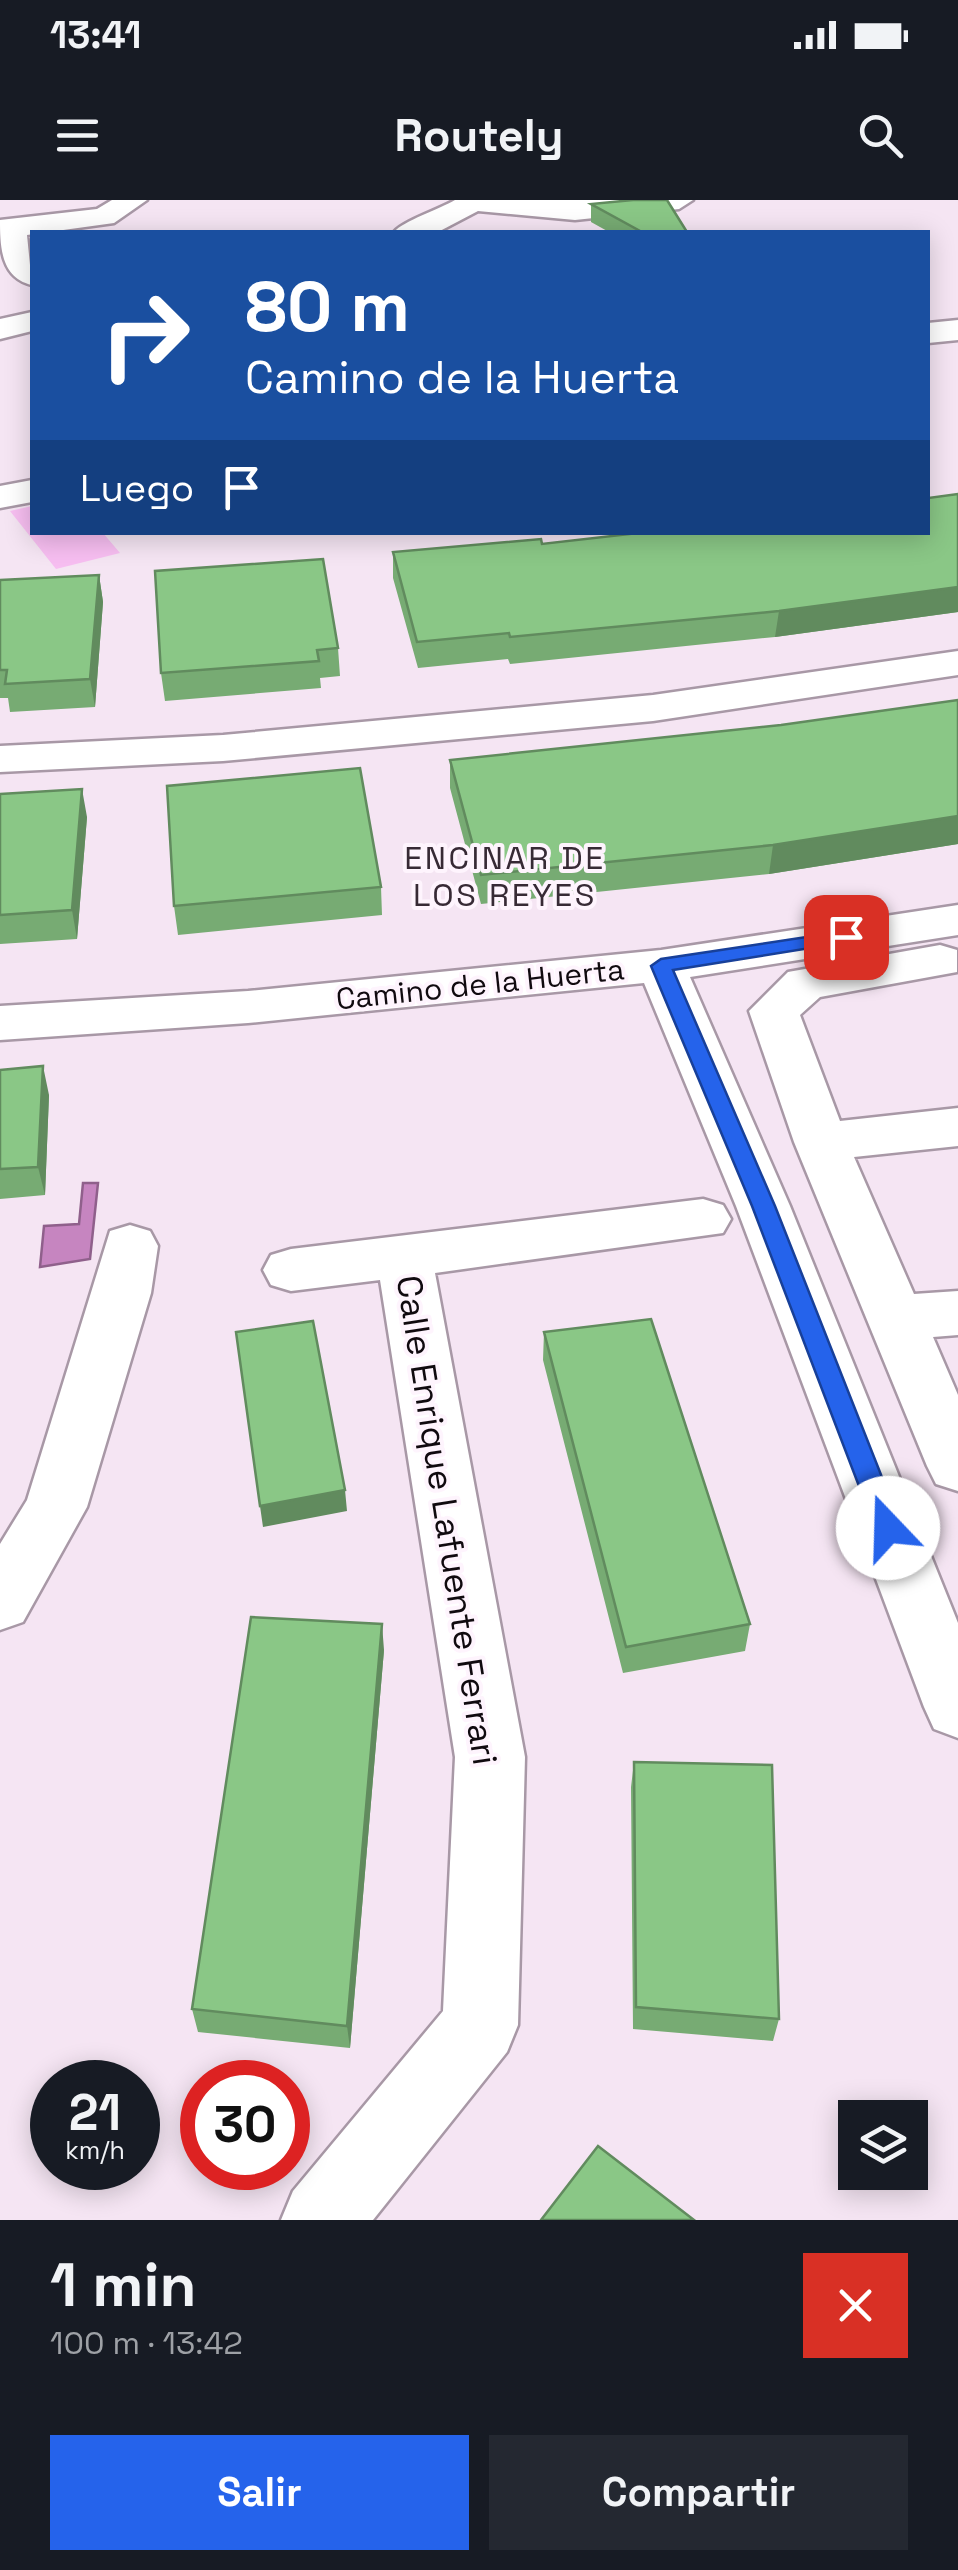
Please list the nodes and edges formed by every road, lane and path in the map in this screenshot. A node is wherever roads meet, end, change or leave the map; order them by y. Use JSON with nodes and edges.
{"nodes":[{"id":1,"x":133,"y":200,"type":"edge"},
{"id":2,"x":679,"y":200,"type":"edge"},
{"id":3,"x":476,"y":201,"type":"edge"},
{"id":4,"x":6,"y":229,"type":"edge"},
{"id":5,"x":412,"y":230,"type":"edge"},
{"id":6,"x":30,"y":274,"type":"edge"},
{"id":7,"x":30,"y":322,"type":"edge"},
{"id":8,"x":0,"y":328,"type":"edge"},
{"id":9,"x":958,"y":330,"type":"edge"},
{"id":10,"x":930,"y":333,"type":"edge"},
{"id":11,"x":30,"y":491,"type":"edge"},
{"id":12,"x":0,"y":498,"type":"edge"},
{"id":13,"x":958,"y":663,"type":"edge"},
{"id":14,"x":0,"y":759,"type":"edge"},
{"id":15,"x":958,"y":920,"type":"edge"},
{"id":16,"x":958,"y":958,"type":"edge"},
{"id":17,"x":661,"y":966,"type":"junction"},
{"id":18,"x":0,"y":1023,"type":"edge"},
{"id":19,"x":958,"y":1127,"type":"edge"},
{"id":20,"x":821,"y":1142,"type":"junction"},
{"id":21,"x":703,"y":1218,"type":"dead end"},
{"id":22,"x":130,"y":1246,"type":"dead end"},
{"id":23,"x":404,"y":1255,"type":"junction"},
{"id":24,"x":291,"y":1270,"type":"dead end"},
{"id":25,"x":958,"y":1312,"type":"edge"},
{"id":26,"x":896,"y":1318,"type":"junction"},
{"id":27,"x":958,"y":1466,"type":"edge"},
{"id":28,"x":0,"y":1602,"type":"edge"},
{"id":29,"x":958,"y":1707,"type":"edge"},
{"id":30,"x":322,"y":2220,"type":"edge"}],
"edges":[{"from":1,"to":4,"type":"street"},
{"from":2,"to":3,"type":"street"},
{"from":3,"to":5,"type":"street"},
{"from":4,"to":6,"type":"street"},
{"from":7,"to":8,"type":"street"},
{"from":9,"to":10,"type":"street"},
{"from":11,"to":12,"type":"street"},
{"from":13,"to":14,"type":"street"},
{"from":15,"to":17,"type":"street","name":"Camino de la Huerta"},
{"from":16,"to":20,"type":"street"},
{"from":17,"to":18,"type":"street","name":"Camino de la Huerta"},
{"from":17,"to":29,"type":"street"},
{"from":19,"to":20,"type":"street"},
{"from":20,"to":26,"type":"street"},
{"from":21,"to":23,"type":"street","name":"Calle Enrique Lafuente Ferrari"},
{"from":22,"to":28,"type":"street"},
{"from":23,"to":24,"type":"street","name":"Calle Enrique Lafuente Ferrari"},
{"from":23,"to":30,"type":"street","name":"Calle Enrique Lafuente Ferrari"},
{"from":25,"to":26,"type":"street"},
{"from":26,"to":27,"type":"street"}]}
